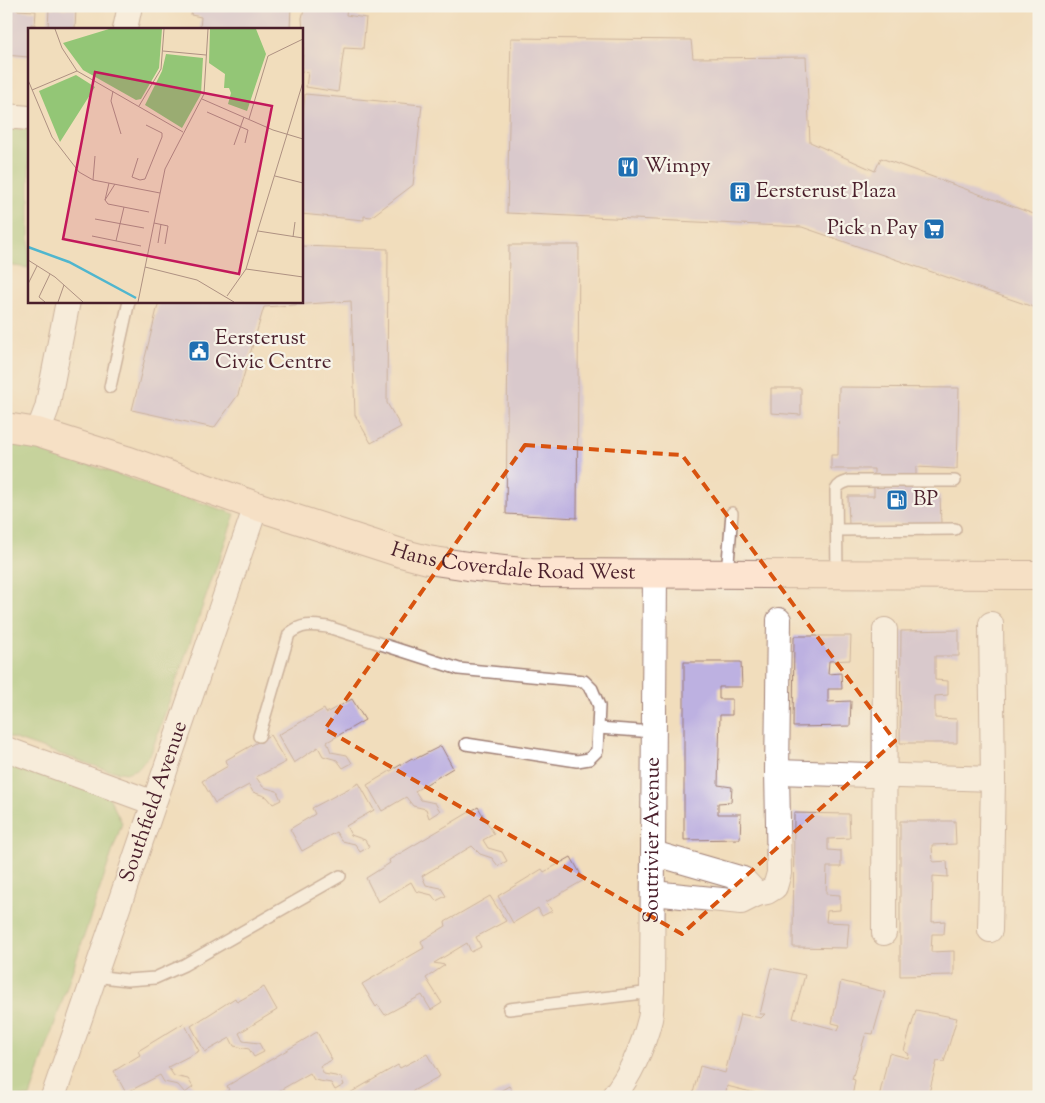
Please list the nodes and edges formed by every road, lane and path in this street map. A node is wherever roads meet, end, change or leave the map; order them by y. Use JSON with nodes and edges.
{"nodes":[{"id":1,"x":130,"y":6,"type":"edge"},
{"id":2,"x":125,"y":28,"type":"edge"},
{"id":3,"x":6,"y":116,"type":"edge"},
{"id":4,"x":28,"y":118,"type":"edge"},
{"id":5,"x":68,"y":302,"type":"edge"},
{"id":6,"x":129,"y":302,"type":"edge"},
{"id":7,"x":110,"y":387,"type":"dead end"},
{"id":8,"x":6,"y":427,"type":"edge"},
{"id":9,"x":38,"y":432,"type":"junction"},
{"id":10,"x":955,"y":481,"type":"dead end"},
{"id":11,"x":256,"y":506,"type":"junction"},
{"id":12,"x":732,"y":512,"type":"dead end"},
{"id":13,"x":955,"y":529,"type":"dead end"},
{"id":14,"x":836,"y":530,"type":"junction"},
{"id":15,"x":655,"y":574,"type":"junction"},
{"id":16,"x":727,"y":574,"type":"junction"},
{"id":17,"x":837,"y":574,"type":"junction"},
{"id":18,"x":1039,"y":575,"type":"edge"},
{"id":19,"x":779,"y":620,"type":"dead end"},
{"id":20,"x":991,"y":624,"type":"dead end"},
{"id":21,"x":885,"y":630,"type":"dead end"},
{"id":22,"x":598,"y":728,"type":"junction"},
{"id":23,"x":654,"y":732,"type":"junction"},
{"id":24,"x":259,"y":736,"type":"dead end"},
{"id":25,"x":466,"y":744,"type":"dead end"},
{"id":26,"x":6,"y":749,"type":"edge"},
{"id":27,"x":777,"y":772,"type":"junction"},
{"id":28,"x":885,"y":775,"type":"junction"},
{"id":29,"x":993,"y":779,"type":"junction"},
{"id":30,"x":154,"y":803,"type":"junction"},
{"id":31,"x":653,"y":853,"type":"junction"},
{"id":32,"x":340,"y":876,"type":"dead end"},
{"id":33,"x":653,"y":893,"type":"junction"},
{"id":34,"x":757,"y":894,"type":"junction"},
{"id":35,"x":990,"y":930,"type":"dead end"},
{"id":36,"x":884,"y":932,"type":"dead end"},
{"id":37,"x":95,"y":976,"type":"junction"},
{"id":38,"x":652,"y":992,"type":"junction"},
{"id":39,"x":509,"y":1009,"type":"dead end"},
{"id":40,"x":54,"y":1097,"type":"edge"},
{"id":41,"x":613,"y":1097,"type":"edge"}],
"edges":[{"from":1,"to":2,"type":"street"},
{"from":3,"to":4,"type":"street"},
{"from":5,"to":9,"type":"street"},
{"from":6,"to":7,"type":"lane"},
{"from":8,"to":9,"type":"street","name":"Hans Coverdale Road West"},
{"from":9,"to":11,"type":"street","name":"Hans Coverdale Road West"},
{"from":10,"to":14,"type":"lane"},
{"from":11,"to":15,"type":"street","name":"Hans Coverdale Road West"},
{"from":11,"to":30,"type":"street","name":"Southfield Avenue"},
{"from":12,"to":16,"type":"lane"},
{"from":13,"to":14,"type":"lane"},
{"from":14,"to":17,"type":"lane"},
{"from":15,"to":16,"type":"street","name":"Hans Coverdale Road West"},
{"from":15,"to":23,"type":"street","name":"Soutrivier Avenue"},
{"from":16,"to":17,"type":"street","name":"Hans Coverdale Road West"},
{"from":17,"to":18,"type":"street","name":"Hans Coverdale Road West"},
{"from":19,"to":27,"type":"street"},
{"from":20,"to":29,"type":"street"},
{"from":21,"to":28,"type":"street"},
{"from":22,"to":23,"type":"lane"},
{"from":22,"to":24,"type":"lane"},
{"from":22,"to":25,"type":"lane"},
{"from":23,"to":31,"type":"street","name":"Soutrivier Avenue"},
{"from":26,"to":30,"type":"street"},
{"from":27,"to":28,"type":"street"},
{"from":27,"to":34,"type":"street"},
{"from":28,"to":29,"type":"street"},
{"from":28,"to":36,"type":"street"},
{"from":29,"to":35,"type":"street"},
{"from":30,"to":37,"type":"street","name":"Southfield Avenue"},
{"from":31,"to":33,"type":"street","name":"Soutrivier Avenue"},
{"from":31,"to":34,"type":"street"},
{"from":32,"to":37,"type":"lane"},
{"from":33,"to":34,"type":"street"},
{"from":33,"to":38,"type":"street","name":"Soutrivier Avenue"},
{"from":37,"to":40,"type":"street","name":"Southfield Avenue"},
{"from":38,"to":39,"type":"lane"},
{"from":38,"to":41,"type":"street","name":"Soutrivier Avenue"}]}
